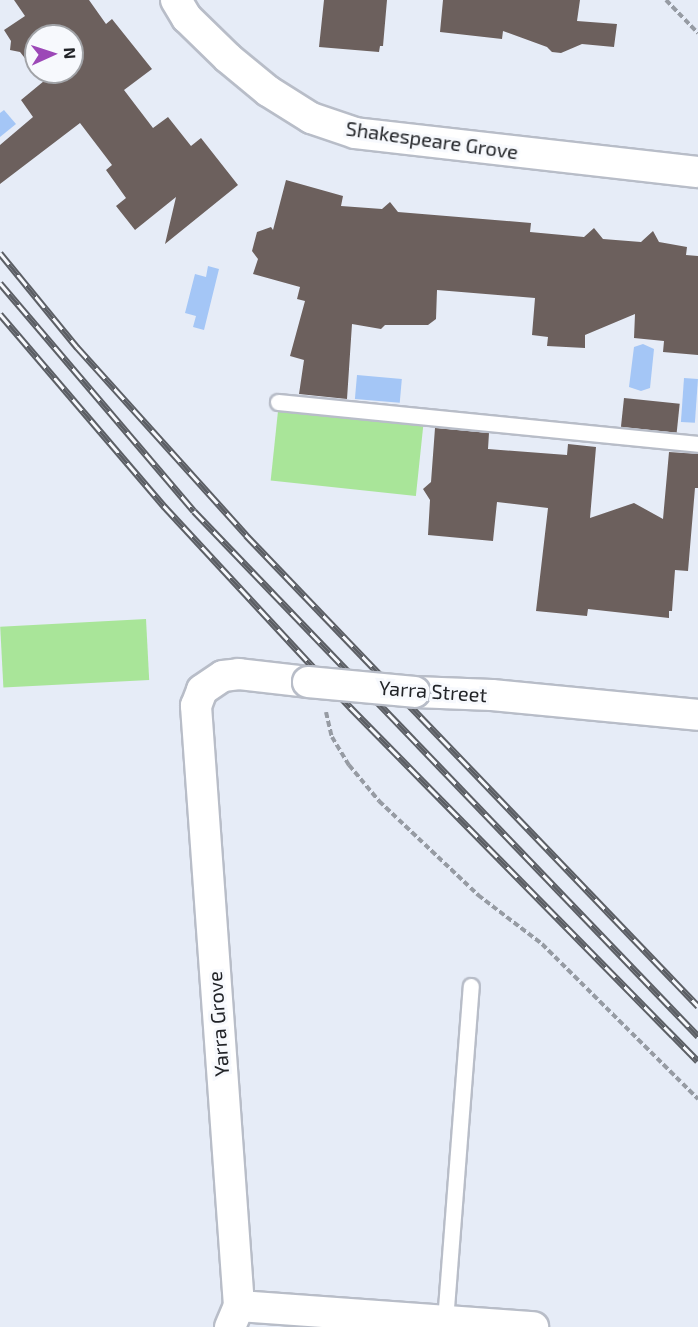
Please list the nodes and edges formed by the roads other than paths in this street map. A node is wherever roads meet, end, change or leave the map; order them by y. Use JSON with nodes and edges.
{"nodes":[{"id":1,"x":176,"y":0,"type":"edge"},
{"id":2,"x":698,"y":172,"type":"edge"},
{"id":3,"x":278,"y":402,"type":"dead end"},
{"id":4,"x":698,"y":444,"type":"edge"},
{"id":5,"x":698,"y":716,"type":"edge"},
{"id":6,"x":195,"y":720,"type":"joint"},
{"id":7,"x":471,"y":986,"type":"dead end"},
{"id":8,"x":234,"y":1317,"type":"edge"},
{"id":9,"x":445,"y":1321,"type":"junction"},
{"id":10,"x":533,"y":1327,"type":"edge"}],
"edges":[{"from":1,"to":2,"type":"street","name":"Shakespeare Grove"},
{"from":3,"to":4,"type":"lane"},
{"from":5,"to":6,"type":"street","name":"Yarra Street","bridge":true},
{"from":6,"to":8,"type":"street","name":"Yarra Grove"},
{"from":7,"to":9,"type":"lane"},
{"from":8,"to":9,"type":"street"},
{"from":9,"to":10,"type":"street"}]}
